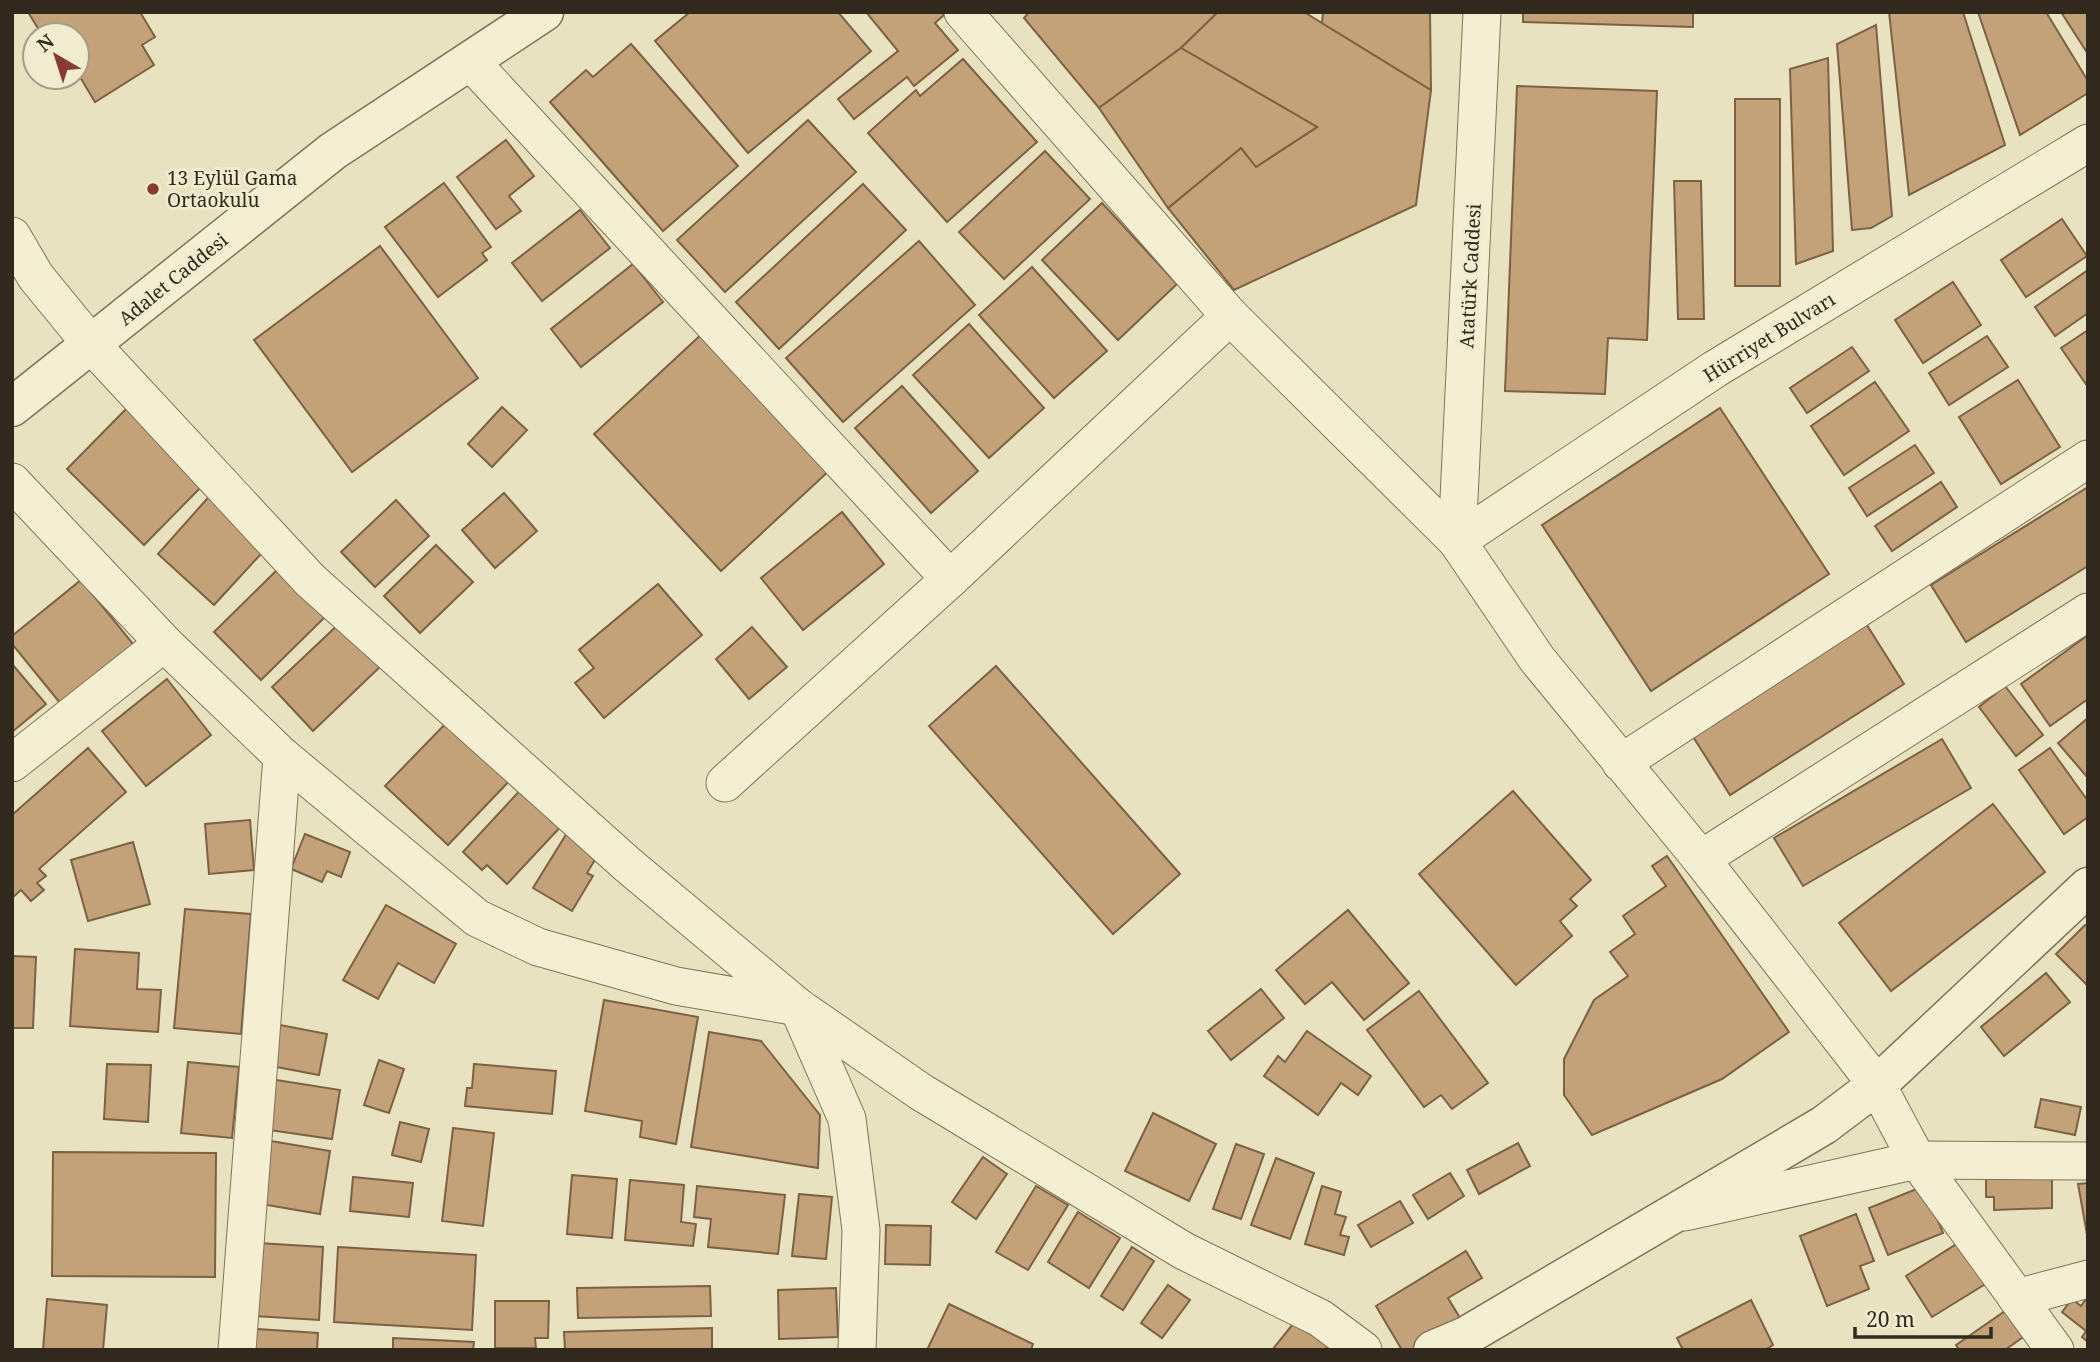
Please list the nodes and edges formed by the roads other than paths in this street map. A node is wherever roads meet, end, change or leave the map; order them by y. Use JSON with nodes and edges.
{"nodes":[{"id":1,"x":544,"y":12,"type":"edge"},
{"id":2,"x":963,"y":12,"type":"edge"},
{"id":3,"x":1482,"y":12,"type":"edge"},
{"id":4,"x":471,"y":62,"type":"junction"},
{"id":5,"x":2088,"y":143,"type":"edge"},
{"id":6,"x":12,"y":236,"type":"edge"},
{"id":7,"x":1230,"y":316,"type":"junction"},
{"id":8,"x":91,"y":344,"type":"junction"},
{"id":9,"x":12,"y":407,"type":"edge"},
{"id":10,"x":2088,"y":459,"type":"edge"},
{"id":11,"x":12,"y":482,"type":"edge"},
{"id":12,"x":1457,"y":541,"type":"junction"},
{"id":13,"x":950,"y":579,"type":"junction"},
{"id":14,"x":2088,"y":612,"type":"edge"},
{"id":15,"x":164,"y":643,"type":"junction"},
{"id":16,"x":282,"y":756,"type":"junction"},
{"id":17,"x":12,"y":763,"type":"edge"},
{"id":18,"x":1621,"y":763,"type":"junction"},
{"id":19,"x":725,"y":783,"type":"dead end"},
{"id":20,"x":1701,"y":859,"type":"junction"},
{"id":21,"x":2088,"y":887,"type":"edge"},
{"id":22,"x":798,"y":1007,"type":"junction"},
{"id":23,"x":1877,"y":1085,"type":"junction"},
{"id":24,"x":1917,"y":1160,"type":"junction"},
{"id":25,"x":2088,"y":1161,"type":"edge"},
{"id":26,"x":1670,"y":1215,"type":"junction"},
{"id":27,"x":2088,"y":1279,"type":"edge"},
{"id":28,"x":2017,"y":1298,"type":"junction"},
{"id":29,"x":237,"y":1350,"type":"edge"},
{"id":30,"x":856,"y":1350,"type":"edge"},
{"id":31,"x":1363,"y":1350,"type":"edge"},
{"id":32,"x":1433,"y":1350,"type":"edge"},
{"id":33,"x":2055,"y":1350,"type":"edge"}],
"edges":[{"from":1,"to":4,"type":"street","name":"Adalet Caddesi"},
{"from":2,"to":7,"type":"street"},
{"from":3,"to":12,"type":"street","name":"Atatürk Caddesi"},
{"from":4,"to":8,"type":"street","name":"Adalet Caddesi"},
{"from":4,"to":13,"type":"street"},
{"from":5,"to":12,"type":"street","name":"Hürriyet Bulvarı"},
{"from":6,"to":8,"type":"street"},
{"from":7,"to":12,"type":"street"},
{"from":7,"to":13,"type":"street"},
{"from":8,"to":9,"type":"street","name":"Adalet Caddesi"},
{"from":8,"to":22,"type":"street"},
{"from":10,"to":18,"type":"street"},
{"from":11,"to":15,"type":"street"},
{"from":12,"to":18,"type":"street"},
{"from":13,"to":19,"type":"street"},
{"from":14,"to":20,"type":"street"},
{"from":15,"to":16,"type":"street"},
{"from":15,"to":17,"type":"street"},
{"from":16,"to":22,"type":"street"},
{"from":16,"to":29,"type":"street"},
{"from":18,"to":20,"type":"street"},
{"from":20,"to":23,"type":"street"},
{"from":21,"to":23,"type":"street"},
{"from":22,"to":30,"type":"street"},
{"from":22,"to":31,"type":"street"},
{"from":23,"to":24,"type":"street"},
{"from":23,"to":26,"type":"street"},
{"from":24,"to":25,"type":"street"},
{"from":24,"to":26,"type":"street"},
{"from":24,"to":28,"type":"street"},
{"from":26,"to":32,"type":"street"},
{"from":27,"to":28,"type":"street"},
{"from":28,"to":33,"type":"street"}]}
